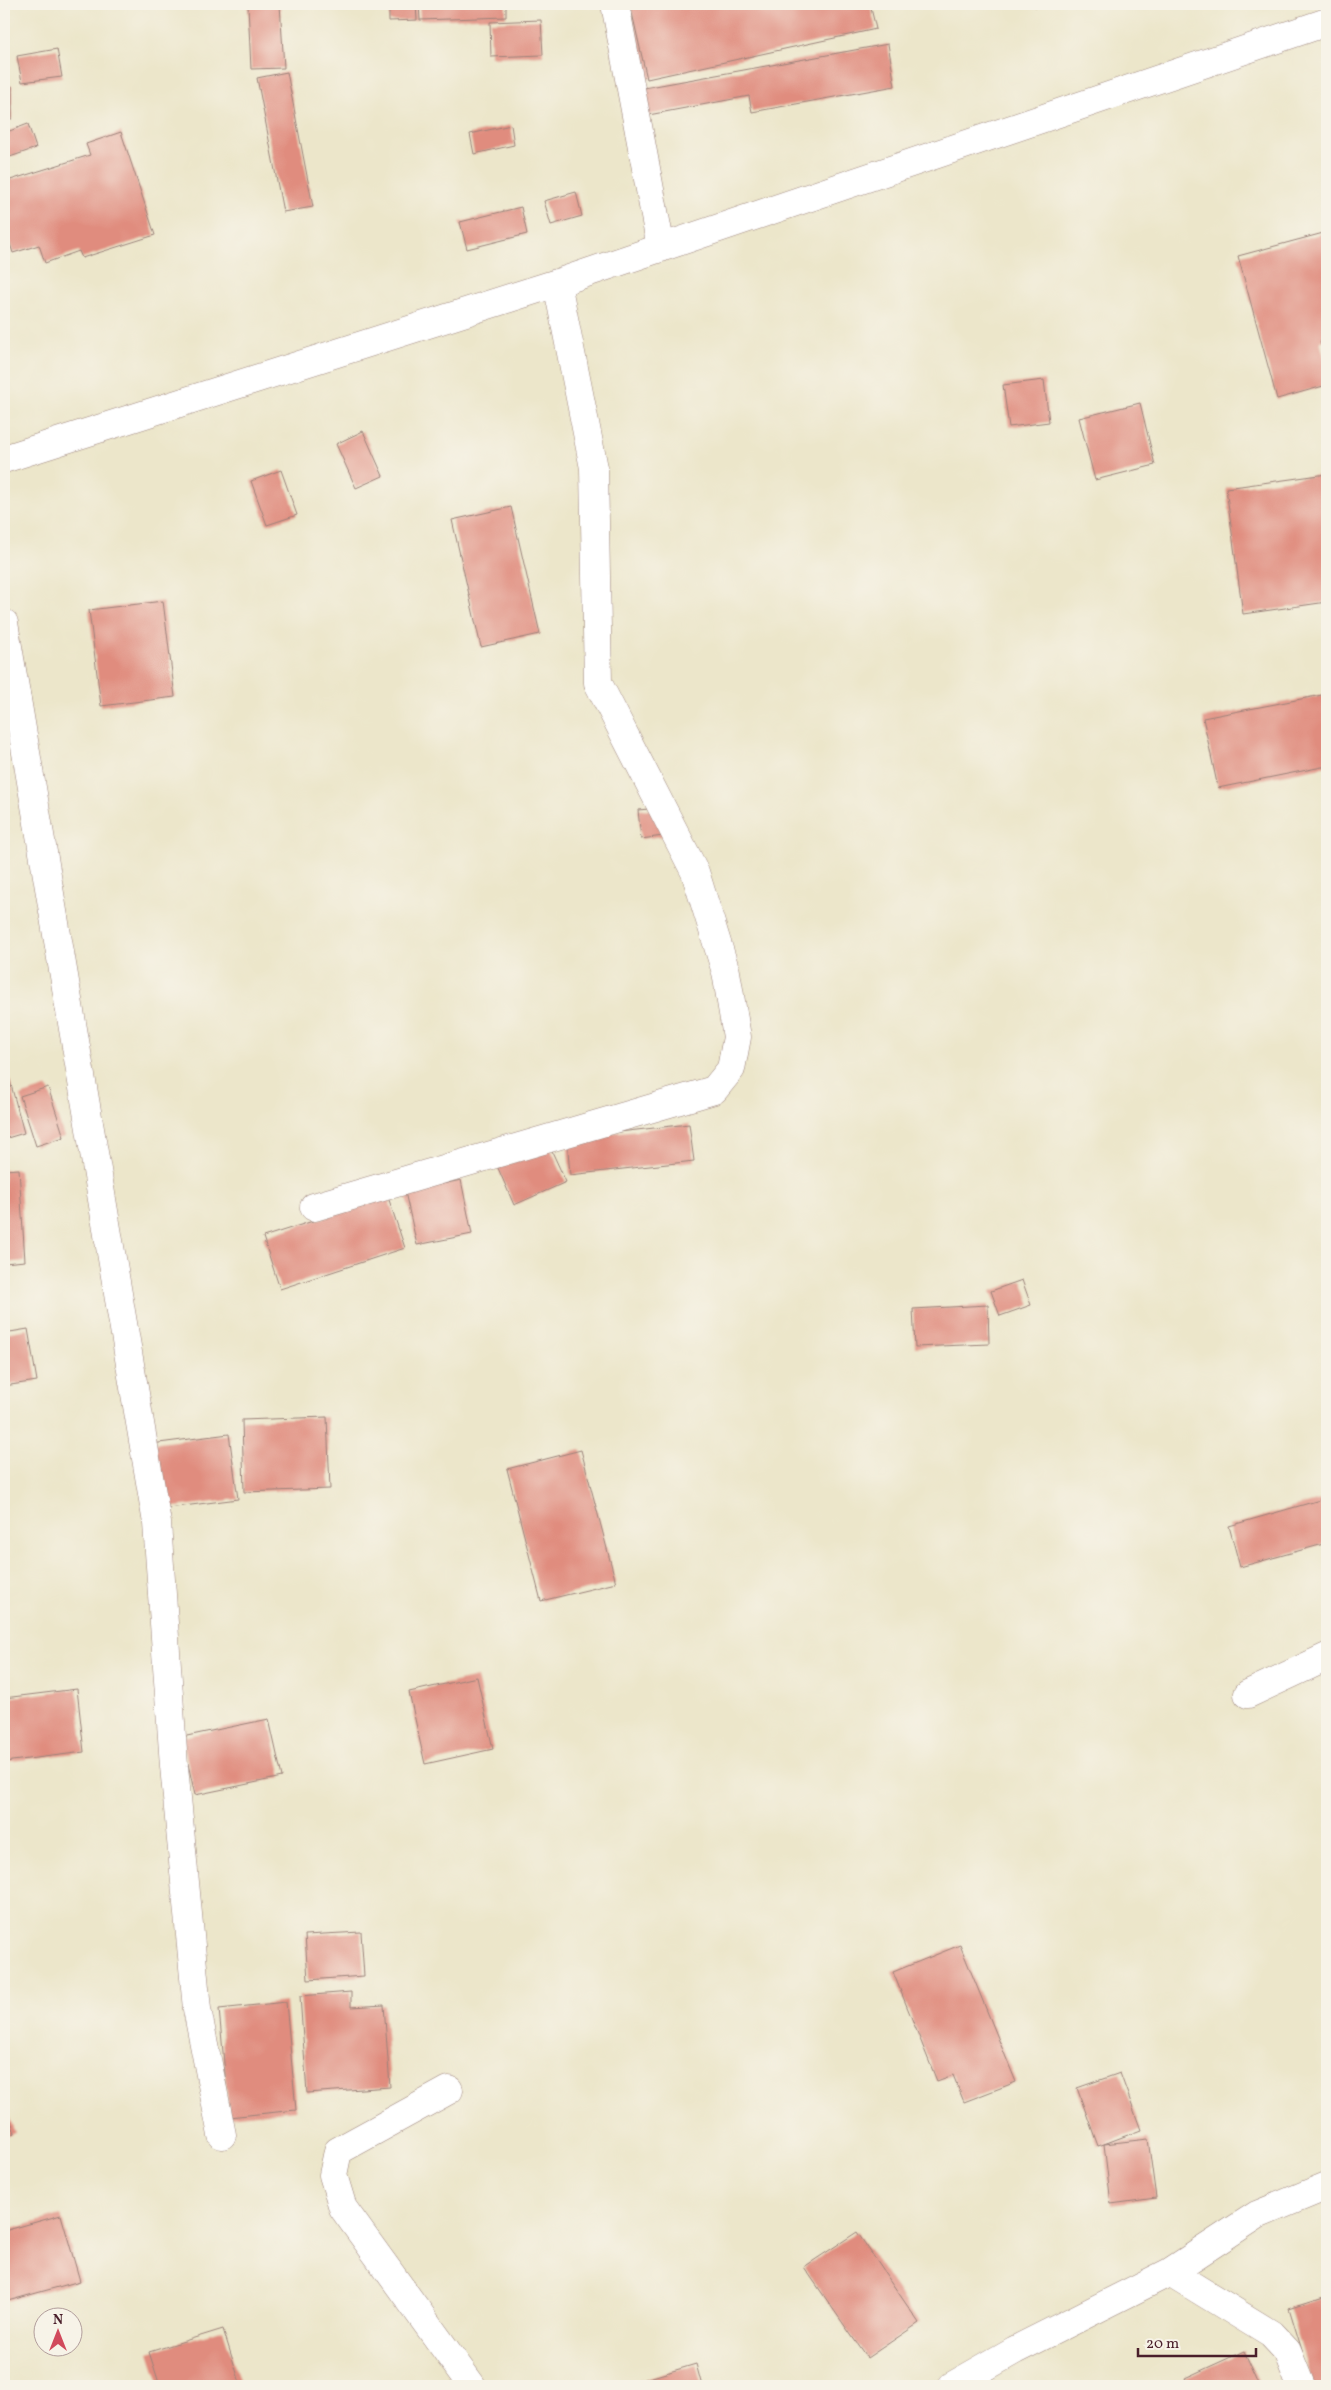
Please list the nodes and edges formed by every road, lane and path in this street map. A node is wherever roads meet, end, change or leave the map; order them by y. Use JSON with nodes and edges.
{"nodes":[{"id":1,"x":615,"y":4,"type":"edge"},
{"id":2,"x":1327,"y":22,"type":"edge"},
{"id":3,"x":661,"y":248,"type":"junction"},
{"id":4,"x":557,"y":283,"type":"junction"},
{"id":5,"x":4,"y":459,"type":"edge"},
{"id":6,"x":4,"y":623,"type":"edge"},
{"id":7,"x":314,"y":1207,"type":"dead end"},
{"id":8,"x":1327,"y":1657,"type":"edge"},
{"id":9,"x":1248,"y":1694,"type":"dead end"},
{"id":10,"x":449,"y":2090,"type":"dead end"},
{"id":11,"x":222,"y":2135,"type":"dead end"},
{"id":12,"x":1327,"y":2186,"type":"edge"},
{"id":13,"x":1170,"y":2272,"type":"junction"},
{"id":14,"x":472,"y":2386,"type":"edge"},
{"id":15,"x":952,"y":2386,"type":"edge"},
{"id":16,"x":1301,"y":2386,"type":"edge"}],
"edges":[{"from":1,"to":3,"type":"street"},
{"from":2,"to":3,"type":"street"},
{"from":3,"to":4,"type":"street"},
{"from":4,"to":5,"type":"street"},
{"from":4,"to":7,"type":"street"},
{"from":6,"to":11,"type":"street"},
{"from":8,"to":9,"type":"street"},
{"from":10,"to":14,"type":"street"},
{"from":12,"to":13,"type":"street"},
{"from":13,"to":15,"type":"street"},
{"from":13,"to":16,"type":"street"}]}
